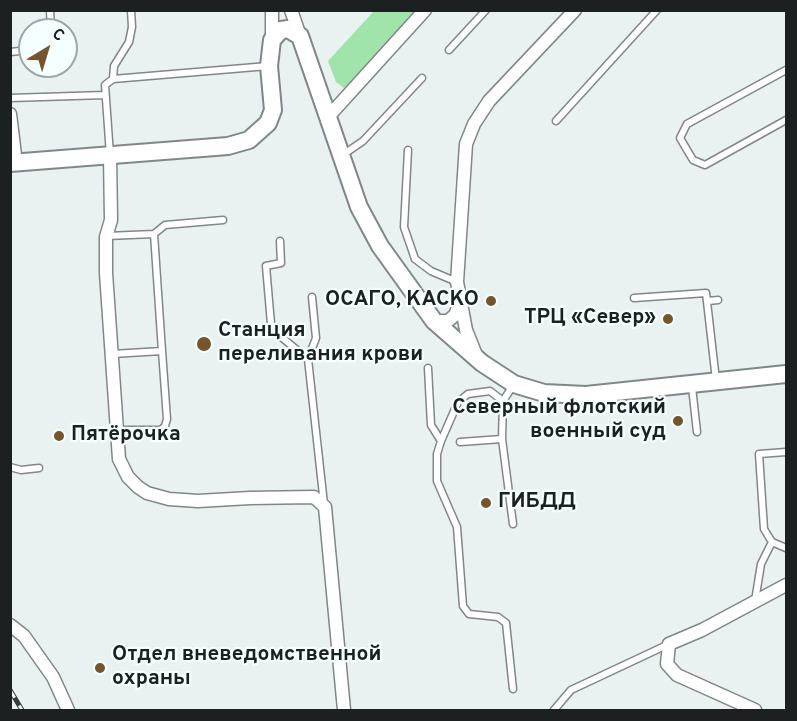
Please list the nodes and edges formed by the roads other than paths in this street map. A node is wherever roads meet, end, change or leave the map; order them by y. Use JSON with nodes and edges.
{"nodes":[{"id":1,"x":131,"y":10,"type":"edge"},
{"id":2,"x":272,"y":10,"type":"edge"},
{"id":3,"x":291,"y":10,"type":"edge"},
{"id":4,"x":425,"y":10,"type":"edge"},
{"id":5,"x":486,"y":10,"type":"edge"},
{"id":6,"x":575,"y":10,"type":"edge"},
{"id":7,"x":657,"y":10,"type":"edge"},
{"id":8,"x":300,"y":36,"type":"junction"},
{"id":9,"x":272,"y":40,"type":"junction"},
{"id":10,"x":449,"y":50,"type":"dead end"},
{"id":11,"x":269,"y":66,"type":"junction"},
{"id":12,"x":786,"y":70,"type":"edge"},
{"id":13,"x":422,"y":78,"type":"dead end"},
{"id":14,"x":113,"y":79,"type":"junction"},
{"id":15,"x":105,"y":95,"type":"junction"},
{"id":16,"x":10,"y":98,"type":"edge"},
{"id":17,"x":328,"y":117,"type":"junction"},
{"id":18,"x":786,"y":120,"type":"edge"},
{"id":19,"x":11,"y":122,"type":"edge"},
{"id":20,"x":556,"y":122,"type":"dead end"},
{"id":21,"x":408,"y":150,"type":"dead end"},
{"id":22,"x":110,"y":155,"type":"junction"},
{"id":23,"x":341,"y":156,"type":"junction"},
{"id":24,"x":13,"y":163,"type":"edge"},
{"id":25,"x":223,"y":220,"type":"dead end"},
{"id":26,"x":154,"y":234,"type":"junction"},
{"id":27,"x":106,"y":237,"type":"junction"},
{"id":28,"x":280,"y":240,"type":"dead end"},
{"id":29,"x":457,"y":282,"type":"junction"},
{"id":30,"x":312,"y":297,"type":"dead end"},
{"id":31,"x":634,"y":298,"type":"dead end"},
{"id":32,"x":718,"y":300,"type":"dead end"},
{"id":33,"x":708,"y":301,"type":"junction"},
{"id":34,"x":460,"y":303,"type":"junction"},
{"id":35,"x":434,"y":321,"type":"junction"},
{"id":36,"x":162,"y":351,"type":"junction"},
{"id":37,"x":112,"y":354,"type":"junction"},
{"id":38,"x":308,"y":359,"type":"junction"},
{"id":39,"x":482,"y":363,"type":"junction"},
{"id":40,"x":428,"y":368,"type":"dead end"},
{"id":41,"x":786,"y":374,"type":"edge"},
{"id":42,"x":716,"y":381,"type":"junction"},
{"id":43,"x":691,"y":383,"type":"junction"},
{"id":44,"x":514,"y":384,"type":"junction"},
{"id":45,"x":503,"y":401,"type":"junction"},
{"id":46,"x":117,"y":430,"type":"junction"},
{"id":47,"x":697,"y":432,"type":"dead end"},
{"id":48,"x":502,"y":439,"type":"junction"},
{"id":49,"x":441,"y":441,"type":"junction"},
{"id":50,"x":460,"y":442,"type":"dead end"},
{"id":51,"x":786,"y":452,"type":"edge"},
{"id":52,"x":10,"y":467,"type":"edge"},
{"id":53,"x":39,"y":468,"type":"dead end"},
{"id":54,"x":325,"y":507,"type":"junction"},
{"id":55,"x":513,"y":524,"type":"dead end"},
{"id":56,"x":772,"y":542,"type":"junction"},
{"id":57,"x":786,"y":548,"type":"edge"},
{"id":58,"x":786,"y":585,"type":"edge"},
{"id":59,"x":755,"y":602,"type":"junction"},
{"id":60,"x":10,"y":625,"type":"edge"},
{"id":61,"x":669,"y":644,"type":"junction"},
{"id":62,"x":513,"y":690,"type":"dead end"},
{"id":63,"x":68,"y":711,"type":"edge"},
{"id":64,"x":344,"y":711,"type":"edge"},
{"id":65,"x":554,"y":711,"type":"edge"},
{"id":66,"x":755,"y":711,"type":"edge"}],
"edges":[{"from":1,"to":14,"type":"lane"},
{"from":2,"to":9,"type":"street"},
{"from":3,"to":8,"type":"street"},
{"from":4,"to":17,"type":"street"},
{"from":5,"to":10,"type":"lane"},
{"from":6,"to":29,"type":"street"},
{"from":7,"to":20,"type":"lane"},
{"from":8,"to":9,"type":"street"},
{"from":8,"to":17,"type":"street"},
{"from":9,"to":11,"type":"street"},
{"from":11,"to":14,"type":"lane"},
{"from":11,"to":22,"type":"street"},
{"from":12,"to":18,"type":"lane"},
{"from":13,"to":23,"type":"lane"},
{"from":14,"to":15,"type":"lane"},
{"from":15,"to":16,"type":"lane"},
{"from":15,"to":22,"type":"lane"},
{"from":17,"to":23,"type":"street"},
{"from":19,"to":24,"type":"street"},
{"from":21,"to":29,"type":"lane"},
{"from":22,"to":24,"type":"street"},
{"from":22,"to":27,"type":"street"},
{"from":23,"to":35,"type":"street"},
{"from":25,"to":26,"type":"lane"},
{"from":26,"to":27,"type":"lane"},
{"from":26,"to":36,"type":"lane"},
{"from":27,"to":37,"type":"street"},
{"from":28,"to":38,"type":"lane"},
{"from":29,"to":34,"type":"street"},
{"from":30,"to":38,"type":"lane"},
{"from":31,"to":33,"type":"lane"},
{"from":32,"to":33,"type":"lane"},
{"from":33,"to":42,"type":"lane"},
{"from":34,"to":35,"type":"street"},
{"from":34,"to":39,"type":"street"},
{"from":35,"to":39,"type":"street"},
{"from":36,"to":37,"type":"lane"},
{"from":36,"to":46,"type":"lane"},
{"from":37,"to":46,"type":"street"},
{"from":38,"to":54,"type":"lane"},
{"from":39,"to":44,"type":"street"},
{"from":40,"to":49,"type":"lane"},
{"from":41,"to":42,"type":"street"},
{"from":42,"to":43,"type":"street"},
{"from":43,"to":44,"type":"street"},
{"from":43,"to":47,"type":"lane"},
{"from":44,"to":45,"type":"lane"},
{"from":45,"to":48,"type":"lane"},
{"from":45,"to":49,"type":"lane"},
{"from":46,"to":54,"type":"street"},
{"from":48,"to":50,"type":"lane"},
{"from":48,"to":55,"type":"lane"},
{"from":49,"to":62,"type":"lane"},
{"from":51,"to":56,"type":"lane"},
{"from":52,"to":53,"type":"lane"},
{"from":54,"to":64,"type":"street"},
{"from":56,"to":57,"type":"lane"},
{"from":56,"to":59,"type":"lane"},
{"from":58,"to":59,"type":"street"},
{"from":59,"to":61,"type":"street"},
{"from":60,"to":63,"type":"street"},
{"from":61,"to":65,"type":"lane"},
{"from":61,"to":66,"type":"street"}]}
